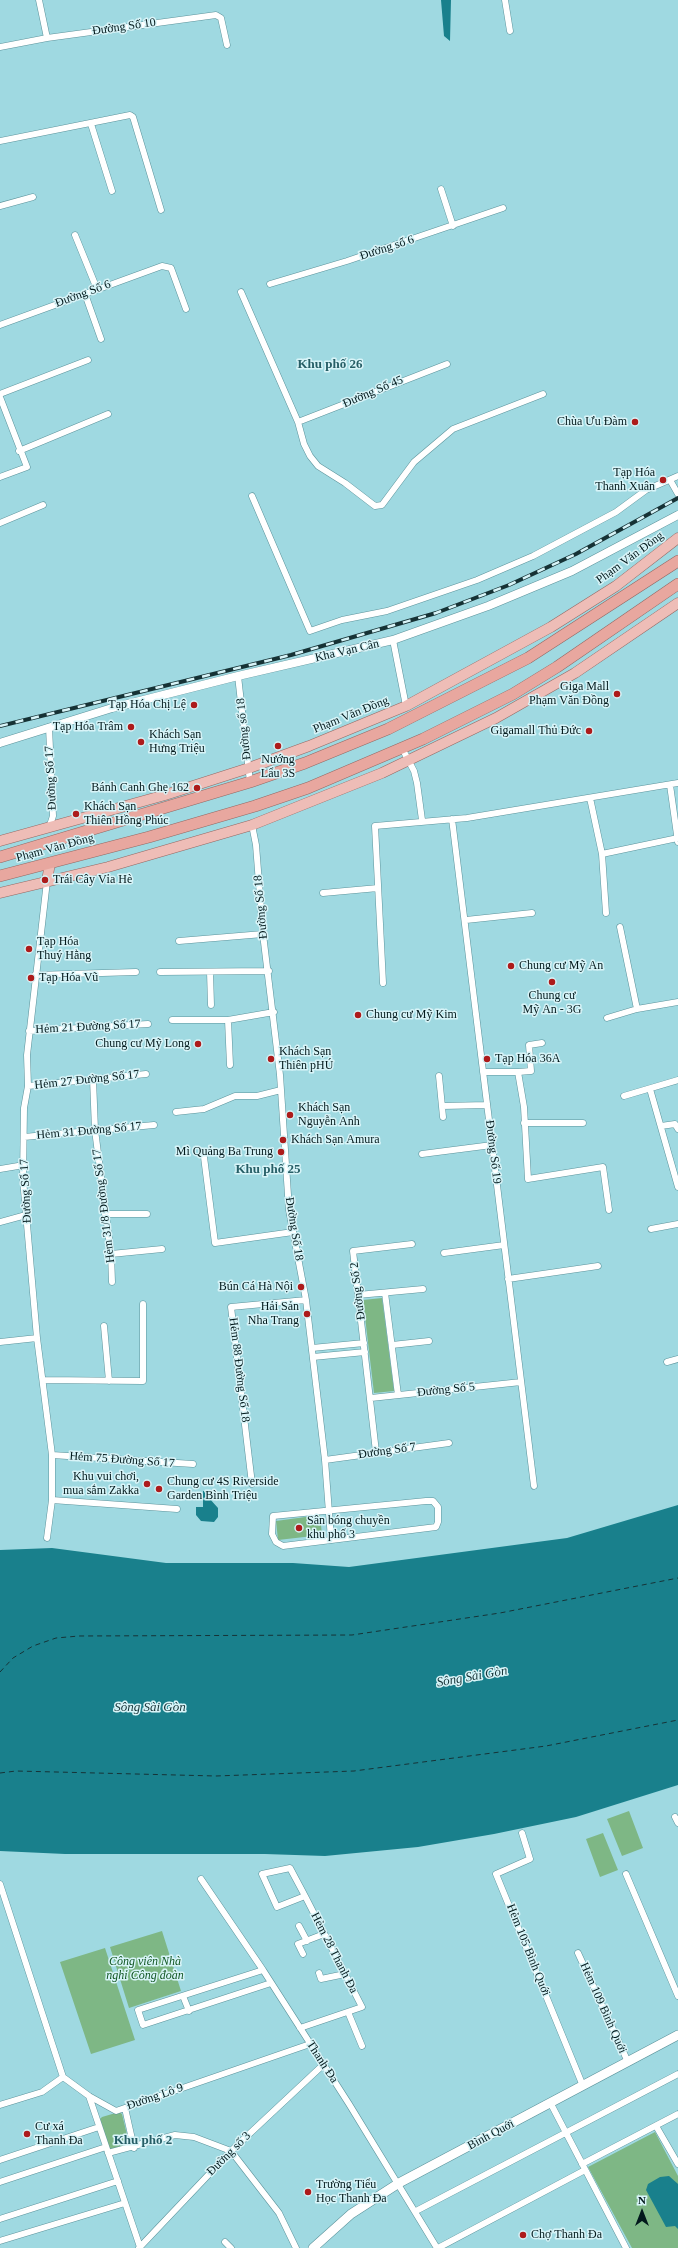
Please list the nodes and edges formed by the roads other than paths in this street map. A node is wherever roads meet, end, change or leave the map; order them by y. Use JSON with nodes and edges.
{"nodes":[{"id":1,"x":39,"y":0,"type":"edge"},
{"id":2,"x":505,"y":0,"type":"edge"},
{"id":3,"x":510,"y":31,"type":"dead end"},
{"id":4,"x":47,"y":38,"type":"junction"},
{"id":5,"x":227,"y":45,"type":"dead end"},
{"id":6,"x":0,"y":46,"type":"edge"},
{"id":7,"x":91,"y":124,"type":"junction"},
{"id":8,"x":0,"y":141,"type":"edge"},
{"id":9,"x":441,"y":190,"type":"dead end"},
{"id":10,"x":112,"y":191,"type":"dead end"},
{"id":11,"x":33,"y":197,"type":"dead end"},
{"id":12,"x":0,"y":206,"type":"edge"},
{"id":13,"x":503,"y":208,"type":"dead end"},
{"id":14,"x":161,"y":210,"type":"dead end"},
{"id":15,"x":453,"y":226,"type":"junction"},
{"id":16,"x":75,"y":236,"type":"dead end"},
{"id":17,"x":270,"y":284,"type":"dead end"},
{"id":18,"x":97,"y":289,"type":"junction"},
{"id":19,"x":241,"y":292,"type":"dead end"},
{"id":20,"x":85,"y":294,"type":"junction"},
{"id":21,"x":186,"y":309,"type":"dead end"},
{"id":22,"x":0,"y":324,"type":"edge"},
{"id":23,"x":101,"y":339,"type":"dead end"},
{"id":24,"x":88,"y":360,"type":"dead end"},
{"id":25,"x":447,"y":364,"type":"dead end"},
{"id":26,"x":0,"y":394,"type":"edge"},
{"id":27,"x":543,"y":394,"type":"dead end"},
{"id":28,"x":0,"y":397,"type":"edge"},
{"id":29,"x":108,"y":414,"type":"dead end"},
{"id":30,"x":298,"y":422,"type":"junction"},
{"id":31,"x":20,"y":451,"type":"junction"},
{"id":32,"x":678,"y":476,"type":"edge"},
{"id":33,"x":0,"y":477,"type":"edge"},
{"id":34,"x":670,"y":480,"type":"junction"},
{"id":35,"x":678,"y":494,"type":"edge"},
{"id":36,"x":252,"y":496,"type":"dead end"},
{"id":37,"x":44,"y":505,"type":"dead end"},
{"id":38,"x":678,"y":515,"type":"edge"},
{"id":39,"x":0,"y":523,"type":"edge"},
{"id":40,"x":678,"y":538,"type":"edge"},
{"id":41,"x":678,"y":561,"type":"edge"},
{"id":42,"x":678,"y":584,"type":"edge"},
{"id":43,"x":678,"y":603,"type":"edge"},
{"id":44,"x":614,"y":630,"type":"junction"},
{"id":45,"x":393,"y":640,"type":"junction"},
{"id":46,"x":623,"y":641,"type":"junction"},
{"id":47,"x":238,"y":676,"type":"junction"},
{"id":48,"x":406,"y":706,"type":"junction"},
{"id":49,"x":48,"y":727,"type":"junction"},
{"id":50,"x":0,"y":742,"type":"edge"},
{"id":51,"x":402,"y":748,"type":"junction"},
{"id":52,"x":407,"y":760,"type":"junction"},
{"id":53,"x":249,"y":768,"type":"junction"},
{"id":54,"x":250,"y":782,"type":"junction"},
{"id":55,"x":678,"y":783,"type":"edge"},
{"id":56,"x":670,"y":784,"type":"junction"},
{"id":57,"x":590,"y":798,"type":"junction"},
{"id":58,"x":452,"y":819,"type":"junction"},
{"id":59,"x":422,"y":820,"type":"junction"},
{"id":60,"x":252,"y":825,"type":"junction"},
{"id":61,"x":49,"y":828,"type":"junction"},
{"id":62,"x":678,"y":839,"type":"edge"},
{"id":63,"x":0,"y":841,"type":"edge"},
{"id":64,"x":48,"y":843,"type":"junction"},
{"id":65,"x":602,"y":854,"type":"junction"},
{"id":66,"x":0,"y":857,"type":"edge"},
{"id":67,"x":50,"y":863,"type":"junction"},
{"id":68,"x":0,"y":876,"type":"edge"},
{"id":69,"x":47,"y":881,"type":"junction"},
{"id":70,"x":378,"y":888,"type":"junction"},
{"id":71,"x":0,"y":893,"type":"edge"},
{"id":72,"x":323,"y":894,"type":"dead end"},
{"id":73,"x":532,"y":913,"type":"dead end"},
{"id":74,"x":606,"y":914,"type":"dead end"},
{"id":75,"x":466,"y":920,"type":"junction"},
{"id":76,"x":620,"y":927,"type":"dead end"},
{"id":77,"x":263,"y":934,"type":"junction"},
{"id":78,"x":178,"y":941,"type":"dead end"},
{"id":79,"x":136,"y":972,"type":"dead end"},
{"id":80,"x":160,"y":972,"type":"dead end"},
{"id":81,"x":210,"y":972,"type":"junction"},
{"id":82,"x":269,"y":972,"type":"junction"},
{"id":83,"x":35,"y":975,"type":"junction"},
{"id":84,"x":383,"y":983,"type":"dead end"},
{"id":85,"x":678,"y":1002,"type":"edge"},
{"id":86,"x":211,"y":1005,"type":"dead end"},
{"id":87,"x":637,"y":1009,"type":"junction"},
{"id":88,"x":274,"y":1012,"type":"junction"},
{"id":89,"x":607,"y":1018,"type":"dead end"},
{"id":90,"x":172,"y":1020,"type":"dead end"},
{"id":91,"x":228,"y":1020,"type":"junction"},
{"id":92,"x":148,"y":1024,"type":"dead end"},
{"id":93,"x":29,"y":1031,"type":"junction"},
{"id":94,"x":542,"y":1043,"type":"dead end"},
{"id":95,"x":230,"y":1065,"type":"dead end"},
{"id":96,"x":483,"y":1072,"type":"junction"},
{"id":97,"x":518,"y":1072,"type":"junction"},
{"id":98,"x":146,"y":1074,"type":"dead end"},
{"id":99,"x":439,"y":1076,"type":"dead end"},
{"id":100,"x":93,"y":1079,"type":"junction"},
{"id":101,"x":678,"y":1080,"type":"edge"},
{"id":102,"x":28,"y":1086,"type":"junction"},
{"id":103,"x":650,"y":1089,"type":"junction"},
{"id":104,"x":281,"y":1090,"type":"junction"},
{"id":105,"x":624,"y":1096,"type":"dead end"},
{"id":106,"x":487,"y":1105,"type":"junction"},
{"id":107,"x":442,"y":1106,"type":"junction"},
{"id":108,"x":176,"y":1112,"type":"dead end"},
{"id":109,"x":443,"y":1117,"type":"dead end"},
{"id":110,"x":524,"y":1123,"type":"junction"},
{"id":111,"x":584,"y":1123,"type":"dead end"},
{"id":112,"x":154,"y":1125,"type":"dead end"},
{"id":113,"x":661,"y":1126,"type":"junction"},
{"id":114,"x":678,"y":1129,"type":"edge"},
{"id":115,"x":95,"y":1130,"type":"junction"},
{"id":116,"x":24,"y":1137,"type":"junction"},
{"id":117,"x":492,"y":1145,"type":"junction"},
{"id":118,"x":422,"y":1154,"type":"dead end"},
{"id":119,"x":204,"y":1157,"type":"dead end"},
{"id":120,"x":24,"y":1164,"type":"junction"},
{"id":121,"x":0,"y":1169,"type":"edge"},
{"id":122,"x":677,"y":1179,"type":"edge"},
{"id":123,"x":678,"y":1187,"type":"edge"},
{"id":124,"x":609,"y":1210,"type":"dead end"},
{"id":125,"x":105,"y":1214,"type":"junction"},
{"id":126,"x":148,"y":1214,"type":"dead end"},
{"id":127,"x":26,"y":1215,"type":"junction"},
{"id":128,"x":0,"y":1222,"type":"edge"},
{"id":129,"x":678,"y":1224,"type":"edge"},
{"id":130,"x":651,"y":1228,"type":"dead end"},
{"id":131,"x":293,"y":1232,"type":"junction"},
{"id":132,"x":412,"y":1244,"type":"dead end"},
{"id":133,"x":504,"y":1245,"type":"junction"},
{"id":134,"x":162,"y":1248,"type":"dead end"},
{"id":135,"x":444,"y":1253,"type":"dead end"},
{"id":136,"x":111,"y":1254,"type":"junction"},
{"id":137,"x":598,"y":1266,"type":"dead end"},
{"id":138,"x":508,"y":1279,"type":"junction"},
{"id":139,"x":112,"y":1282,"type":"dead end"},
{"id":140,"x":423,"y":1289,"type":"dead end"},
{"id":141,"x":385,"y":1293,"type":"junction"},
{"id":142,"x":358,"y":1295,"type":"junction"},
{"id":143,"x":306,"y":1300,"type":"junction"},
{"id":144,"x":143,"y":1304,"type":"dead end"},
{"id":145,"x":104,"y":1326,"type":"dead end"},
{"id":146,"x":37,"y":1338,"type":"junction"},
{"id":147,"x":429,"y":1341,"type":"dead end"},
{"id":148,"x":0,"y":1342,"type":"edge"},
{"id":149,"x":364,"y":1343,"type":"junction"},
{"id":150,"x":392,"y":1345,"type":"junction"},
{"id":151,"x":312,"y":1348,"type":"junction"},
{"id":152,"x":365,"y":1352,"type":"junction"},
{"id":153,"x":313,"y":1356,"type":"junction"},
{"id":154,"x":678,"y":1359,"type":"edge"},
{"id":155,"x":667,"y":1362,"type":"dead end"},
{"id":156,"x":43,"y":1380,"type":"junction"},
{"id":157,"x":109,"y":1381,"type":"junction"},
{"id":158,"x":521,"y":1382,"type":"junction"},
{"id":159,"x":398,"y":1395,"type":"junction"},
{"id":160,"x":371,"y":1398,"type":"junction"},
{"id":161,"x":449,"y":1443,"type":"dead end"},
{"id":162,"x":376,"y":1452,"type":"junction"},
{"id":163,"x":52,"y":1455,"type":"junction"},
{"id":164,"x":324,"y":1460,"type":"junction"},
{"id":165,"x":193,"y":1464,"type":"dead end"},
{"id":166,"x":252,"y":1484,"type":"dead end"},
{"id":167,"x":534,"y":1486,"type":"dead end"},
{"id":168,"x":52,"y":1500,"type":"junction"},
{"id":169,"x":177,"y":1509,"type":"dead end"},
{"id":170,"x":329,"y":1510,"type":"junction"},
{"id":171,"x":47,"y":1538,"type":"dead end"},
{"id":172,"x":331,"y":1539,"type":"junction"},
{"id":173,"x":675,"y":1817,"type":"dead end"},
{"id":174,"x":678,"y":1823,"type":"edge"},
{"id":175,"x":522,"y":1833,"type":"dead end"},
{"id":176,"x":626,"y":1874,"type":"dead end"},
{"id":177,"x":201,"y":1879,"type":"dead end"},
{"id":178,"x":0,"y":1884,"type":"edge"},
{"id":179,"x":305,"y":1896,"type":"junction"},
{"id":180,"x":298,"y":1926,"type":"dead end"},
{"id":181,"x":324,"y":1934,"type":"junction"},
{"id":182,"x":307,"y":1941,"type":"junction"},
{"id":183,"x":578,"y":1953,"type":"dead end"},
{"id":184,"x":303,"y":1954,"type":"dead end"},
{"id":185,"x":263,"y":1970,"type":"junction"},
{"id":186,"x":319,"y":1973,"type":"dead end"},
{"id":187,"x":345,"y":1974,"type":"junction"},
{"id":188,"x":271,"y":1983,"type":"junction"},
{"id":189,"x":183,"y":1996,"type":"junction"},
{"id":190,"x":678,"y":1996,"type":"edge"},
{"id":191,"x":189,"y":2011,"type":"junction"},
{"id":192,"x":348,"y":2012,"type":"junction"},
{"id":193,"x":300,"y":2028,"type":"junction"},
{"id":194,"x":678,"y":2035,"type":"edge"},
{"id":195,"x":310,"y":2044,"type":"junction"},
{"id":196,"x":362,"y":2046,"type":"dead end"},
{"id":197,"x":628,"y":2062,"type":"junction"},
{"id":198,"x":324,"y":2064,"type":"junction"},
{"id":199,"x":678,"y":2074,"type":"edge"},
{"id":200,"x":63,"y":2077,"type":"junction"},
{"id":201,"x":584,"y":2086,"type":"junction"},
{"id":202,"x":89,"y":2096,"type":"junction"},
{"id":203,"x":551,"y":2104,"type":"junction"},
{"id":204,"x":0,"y":2105,"type":"edge"},
{"id":205,"x":124,"y":2108,"type":"junction"},
{"id":206,"x":678,"y":2114,"type":"edge"},
{"id":207,"x":656,"y":2126,"type":"junction"},
{"id":208,"x":99,"y":2127,"type":"junction"},
{"id":209,"x":566,"y":2133,"type":"junction"},
{"id":210,"x":134,"y":2148,"type":"junction"},
{"id":211,"x":107,"y":2150,"type":"junction"},
{"id":212,"x":231,"y":2151,"type":"junction"},
{"id":213,"x":0,"y":2160,"type":"edge"},
{"id":214,"x":678,"y":2164,"type":"edge"},
{"id":215,"x":584,"y":2167,"type":"junction"},
{"id":216,"x":118,"y":2181,"type":"junction"},
{"id":217,"x":0,"y":2182,"type":"edge"},
{"id":218,"x":399,"y":2183,"type":"junction"},
{"id":219,"x":125,"y":2203,"type":"junction"},
{"id":220,"x":416,"y":2211,"type":"junction"},
{"id":221,"x":0,"y":2219,"type":"edge"},
{"id":222,"x":0,"y":2241,"type":"edge"},
{"id":223,"x":225,"y":2242,"type":"dead end"},
{"id":224,"x":140,"y":2248,"type":"edge"},
{"id":225,"x":231,"y":2248,"type":"edge"},
{"id":226,"x":296,"y":2248,"type":"edge"},
{"id":227,"x":313,"y":2248,"type":"edge"},
{"id":228,"x":438,"y":2248,"type":"edge"},
{"id":229,"x":626,"y":2248,"type":"edge"}],
"edges":[{"from":1,"to":4,"type":"street"},
{"from":2,"to":3,"type":"street"},
{"from":4,"to":5,"type":"street","name":"Đường Số 10"},
{"from":4,"to":6,"type":"street","name":"Đường Số 10"},
{"from":7,"to":8,"type":"street"},
{"from":7,"to":10,"type":"street"},
{"from":7,"to":14,"type":"street"},
{"from":9,"to":15,"type":"street"},
{"from":11,"to":12,"type":"street"},
{"from":13,"to":15,"type":"street","name":"Đường số 6"},
{"from":15,"to":17,"type":"street","name":"Đường số 6"},
{"from":16,"to":18,"type":"street"},
{"from":18,"to":20,"type":"street","name":"Đường Số 6"},
{"from":18,"to":21,"type":"street","name":"Đường Số 6"},
{"from":19,"to":30,"type":"street"},
{"from":20,"to":22,"type":"street","name":"Đường Số 6"},
{"from":20,"to":23,"type":"street"},
{"from":24,"to":26,"type":"street"},
{"from":25,"to":30,"type":"street","name":"Đường Số 45"},
{"from":27,"to":30,"type":"street"},
{"from":28,"to":31,"type":"street"},
{"from":29,"to":31,"type":"street"},
{"from":31,"to":33,"type":"street"},
{"from":32,"to":34,"type":"street"},
{"from":34,"to":35,"type":"street"},
{"from":34,"to":36,"type":"street"},
{"from":37,"to":39,"type":"street"},
{"from":38,"to":45,"type":"street","name":"Kha Vạn Cân"},
{"from":40,"to":48,"type":"main road","name":"Phạm Văn Đồng"},
{"from":41,"to":54,"type":"highway","name":"Phạm Văn Đồng"},
{"from":42,"to":44,"type":"highway","name":"Phạm Văn Đồng"},
{"from":43,"to":46,"type":"main road"},
{"from":44,"to":46,"type":"main road"},
{"from":44,"to":51,"type":"highway","name":"Phạm Văn Đồng"},
{"from":45,"to":47,"type":"street","name":"Kha Vạn Cân"},
{"from":45,"to":48,"type":"street"},
{"from":46,"to":52,"type":"main road"},
{"from":47,"to":49,"type":"street","name":"Kha Vạn Cân"},
{"from":47,"to":53,"type":"street","name":"Đường số 18"},
{"from":48,"to":53,"type":"main road","name":"Phạm Văn Đồng"},
{"from":49,"to":50,"type":"street","name":"Kha Vạn Cân"},
{"from":49,"to":61,"type":"street","name":"Đường Số 17"},
{"from":51,"to":52,"type":"street"},
{"from":51,"to":67,"type":"highway","name":"Phạm Văn Đồng"},
{"from":52,"to":59,"type":"street"},
{"from":52,"to":60,"type":"main road"},
{"from":53,"to":54,"type":"street","name":"Đường số 18"},
{"from":53,"to":61,"type":"main road","name":"Phạm Văn Đồng"},
{"from":54,"to":64,"type":"highway","name":"Phạm Văn Đồng"},
{"from":55,"to":56,"type":"street"},
{"from":56,"to":57,"type":"street"},
{"from":56,"to":62,"type":"street"},
{"from":57,"to":58,"type":"street"},
{"from":57,"to":65,"type":"street"},
{"from":58,"to":59,"type":"street"},
{"from":58,"to":75,"type":"street","name":"Đường Số 19"},
{"from":59,"to":70,"type":"street"},
{"from":60,"to":69,"type":"main road"},
{"from":60,"to":77,"type":"street","name":"Đường Số 18"},
{"from":61,"to":63,"type":"main road","name":"Phạm Văn Đồng"},
{"from":61,"to":64,"type":"main road"},
{"from":62,"to":65,"type":"street"},
{"from":64,"to":66,"type":"highway","name":"Phạm Văn Đồng"},
{"from":65,"to":74,"type":"street"},
{"from":67,"to":68,"type":"highway","name":"Phạm Văn Đồng"},
{"from":67,"to":69,"type":"main road"},
{"from":69,"to":71,"type":"main road"},
{"from":69,"to":83,"type":"street","name":"Đường Số 17"},
{"from":70,"to":72,"type":"street"},
{"from":70,"to":84,"type":"street"},
{"from":73,"to":75,"type":"street"},
{"from":75,"to":96,"type":"street","name":"Đường Số 19"},
{"from":76,"to":87,"type":"street"},
{"from":77,"to":78,"type":"street"},
{"from":77,"to":82,"type":"street","name":"Đường Số 18"},
{"from":79,"to":83,"type":"street"},
{"from":80,"to":81,"type":"street"},
{"from":81,"to":82,"type":"street"},
{"from":81,"to":86,"type":"street"},
{"from":82,"to":88,"type":"street","name":"Đường Số 18"},
{"from":83,"to":93,"type":"street","name":"Đường Số 17"},
{"from":85,"to":87,"type":"street"},
{"from":87,"to":89,"type":"street"},
{"from":88,"to":91,"type":"street"},
{"from":88,"to":104,"type":"street","name":"Đường Số 18"},
{"from":90,"to":91,"type":"street"},
{"from":91,"to":95,"type":"street"},
{"from":92,"to":93,"type":"street","name":"Hẻm 21 Đường Số 17"},
{"from":93,"to":102,"type":"street","name":"Đường Số 17"},
{"from":94,"to":97,"type":"street"},
{"from":96,"to":97,"type":"street"},
{"from":96,"to":106,"type":"street","name":"Đường Số 19"},
{"from":97,"to":110,"type":"street"},
{"from":98,"to":100,"type":"street","name":"Hẻm 27 Đường Số 17"},
{"from":99,"to":107,"type":"street"},
{"from":100,"to":102,"type":"street","name":"Hẻm 27 Đường Số 17"},
{"from":100,"to":115,"type":"street","name":"Hẻm 31/8 Đường Số 17"},
{"from":101,"to":103,"type":"street"},
{"from":102,"to":116,"type":"street","name":"Đường Số 17"},
{"from":103,"to":105,"type":"street"},
{"from":103,"to":113,"type":"street"},
{"from":104,"to":108,"type":"street"},
{"from":104,"to":131,"type":"street","name":"Đường Số 18"},
{"from":106,"to":107,"type":"street"},
{"from":106,"to":117,"type":"street","name":"Đường Số 19"},
{"from":107,"to":109,"type":"street"},
{"from":110,"to":111,"type":"street"},
{"from":110,"to":124,"type":"street"},
{"from":112,"to":115,"type":"street","name":"Hẻm 31 Đường Số 17"},
{"from":113,"to":114,"type":"street"},
{"from":113,"to":122,"type":"street"},
{"from":115,"to":116,"type":"street","name":"Hẻm 31 Đường Số 17"},
{"from":115,"to":125,"type":"street","name":"Hẻm 31/8 Đường Số 17"},
{"from":116,"to":120,"type":"street","name":"Đường Số 17"},
{"from":117,"to":118,"type":"street"},
{"from":117,"to":133,"type":"street","name":"Đường Số 19"},
{"from":119,"to":131,"type":"street"},
{"from":120,"to":121,"type":"street"},
{"from":120,"to":127,"type":"street","name":"Đường Số 17"},
{"from":122,"to":123,"type":"street"},
{"from":125,"to":126,"type":"street"},
{"from":125,"to":136,"type":"street","name":"Hẻm 31/8 Đường Số 17"},
{"from":127,"to":128,"type":"street"},
{"from":127,"to":146,"type":"street","name":"Đường Số 17"},
{"from":129,"to":130,"type":"street"},
{"from":131,"to":143,"type":"street","name":"Đường Số 18"},
{"from":132,"to":142,"type":"street","name":"Đường Số 2"},
{"from":133,"to":135,"type":"street"},
{"from":133,"to":138,"type":"street","name":"Đường Số 19"},
{"from":134,"to":136,"type":"street"},
{"from":136,"to":139,"type":"street","name":"Hẻm 31/8 Đường Số 17"},
{"from":137,"to":138,"type":"street"},
{"from":138,"to":158,"type":"street","name":"Đường Số 19"},
{"from":140,"to":141,"type":"street"},
{"from":141,"to":142,"type":"street"},
{"from":141,"to":150,"type":"street"},
{"from":142,"to":149,"type":"street","name":"Đường Số 2"},
{"from":143,"to":151,"type":"street","name":"Đường Số 18"},
{"from":143,"to":166,"type":"street","name":"Hẻm 88 Đường Số 18"},
{"from":144,"to":157,"type":"street"},
{"from":145,"to":157,"type":"street"},
{"from":146,"to":148,"type":"street"},
{"from":146,"to":156,"type":"street","name":"Đường Số 17"},
{"from":147,"to":150,"type":"street"},
{"from":149,"to":151,"type":"street"},
{"from":149,"to":152,"type":"street","name":"Đường Số 2"},
{"from":150,"to":159,"type":"street"},
{"from":151,"to":153,"type":"street","name":"Đường Số 18"},
{"from":152,"to":153,"type":"street"},
{"from":152,"to":160,"type":"street","name":"Đường Số 2"},
{"from":153,"to":164,"type":"street","name":"Đường Số 18"},
{"from":154,"to":155,"type":"street"},
{"from":156,"to":157,"type":"street"},
{"from":156,"to":163,"type":"street","name":"Đường Số 17"},
{"from":158,"to":159,"type":"street","name":"Đường Số 5"},
{"from":158,"to":167,"type":"street","name":"Đường Số 19"},
{"from":159,"to":160,"type":"street","name":"Đường Số 5"},
{"from":160,"to":162,"type":"street","name":"Đường Số 2"},
{"from":161,"to":162,"type":"street","name":"Đường Số 7"},
{"from":162,"to":164,"type":"street","name":"Đường Số 7"},
{"from":163,"to":165,"type":"street","name":"Hẻm 75 Đường Số 17"},
{"from":163,"to":168,"type":"street","name":"Đường Số 17"},
{"from":164,"to":170,"type":"street","name":"Đường Số 18"},
{"from":168,"to":169,"type":"street"},
{"from":168,"to":171,"type":"street","name":"Đường Số 17"},
{"from":170,"to":172,"type":"street","name":"Đường Số 18"},
{"from":170,"to":172,"type":"street"},
{"from":170,"to":172,"type":"street"},
{"from":173,"to":174,"type":"street"},
{"from":175,"to":201,"type":"street","name":"Hẻm 105 Bình Quới"},
{"from":176,"to":190,"type":"street"},
{"from":177,"to":185,"type":"street","name":"Thanh Đa"},
{"from":178,"to":200,"type":"street"},
{"from":179,"to":179,"type":"street","name":"Hẻm 28 Thanh Đa"},
{"from":179,"to":181,"type":"street","name":"Hẻm 28 Thanh Đa"},
{"from":180,"to":182,"type":"street"},
{"from":181,"to":182,"type":"street"},
{"from":181,"to":187,"type":"street","name":"Hẻm 28 Thanh Đa"},
{"from":182,"to":184,"type":"street"},
{"from":183,"to":197,"type":"street","name":"Hẻm 109 Bình Quới"},
{"from":185,"to":188,"type":"street","name":"Thanh Đa"},
{"from":185,"to":189,"type":"street"},
{"from":186,"to":187,"type":"street"},
{"from":187,"to":192,"type":"street","name":"Hẻm 28 Thanh Đa"},
{"from":188,"to":191,"type":"street"},
{"from":188,"to":193,"type":"street","name":"Thanh Đa"},
{"from":189,"to":191,"type":"street"},
{"from":189,"to":191,"type":"street"},
{"from":192,"to":193,"type":"street","name":"Hẻm 28 Thanh Đa"},
{"from":192,"to":196,"type":"street"},
{"from":193,"to":195,"type":"street","name":"Thanh Đa"},
{"from":194,"to":197,"type":"main road","name":"Bình Quới"},
{"from":195,"to":198,"type":"street","name":"Thanh Đa"},
{"from":195,"to":205,"type":"street","name":"Đường Lô 9"},
{"from":197,"to":201,"type":"main road","name":"Bình Quới"},
{"from":198,"to":212,"type":"street","name":"Đường số 3"},
{"from":198,"to":218,"type":"street","name":"Thanh Đa"},
{"from":199,"to":209,"type":"street"},
{"from":200,"to":202,"type":"street","name":"Đường Lô 9"},
{"from":200,"to":204,"type":"street"},
{"from":201,"to":203,"type":"main road","name":"Bình Quới"},
{"from":202,"to":205,"type":"street","name":"Đường Lô 9"},
{"from":202,"to":208,"type":"street"},
{"from":203,"to":209,"type":"street"},
{"from":203,"to":218,"type":"main road","name":"Bình Quới"},
{"from":205,"to":210,"type":"street"},
{"from":206,"to":207,"type":"street"},
{"from":207,"to":214,"type":"street"},
{"from":207,"to":215,"type":"street"},
{"from":208,"to":211,"type":"street"},
{"from":208,"to":213,"type":"street"},
{"from":209,"to":215,"type":"street"},
{"from":209,"to":220,"type":"street"},
{"from":210,"to":211,"type":"street"},
{"from":210,"to":212,"type":"street"},
{"from":211,"to":216,"type":"street"},
{"from":211,"to":217,"type":"street"},
{"from":212,"to":224,"type":"street","name":"Đường số 3"},
{"from":212,"to":226,"type":"street"},
{"from":215,"to":228,"type":"street"},
{"from":215,"to":229,"type":"street"},
{"from":216,"to":219,"type":"street"},
{"from":216,"to":221,"type":"street"},
{"from":218,"to":220,"type":"street","name":"Thanh Đa"},
{"from":218,"to":227,"type":"main road","name":"Bình Quới"},
{"from":219,"to":222,"type":"street"},
{"from":219,"to":224,"type":"street"},
{"from":220,"to":228,"type":"street","name":"Thanh Đa"},
{"from":223,"to":225,"type":"street"}]}
